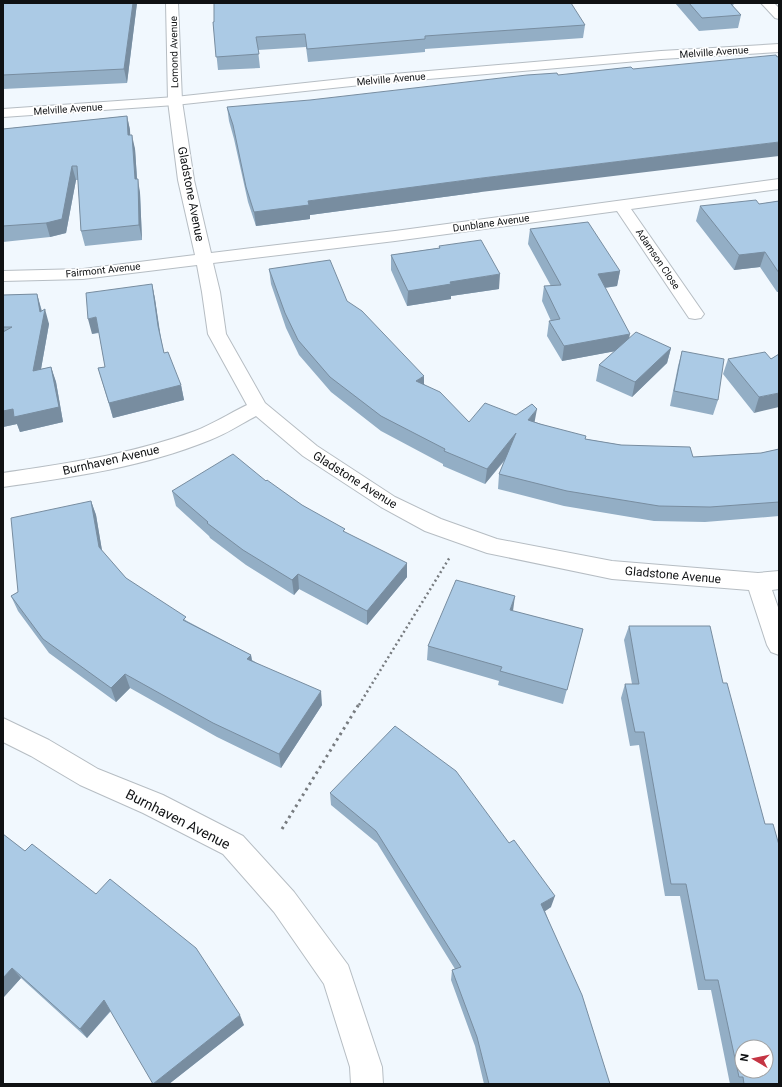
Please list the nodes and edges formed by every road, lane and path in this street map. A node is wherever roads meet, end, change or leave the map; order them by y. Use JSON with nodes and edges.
{"nodes":[{"id":1,"x":172,"y":3,"type":"edge"},
{"id":2,"x":767,"y":3,"type":"edge"},
{"id":3,"x":779,"y":15,"type":"edge"},
{"id":4,"x":779,"y":48,"type":"edge"},
{"id":5,"x":175,"y":102,"type":"junction"},
{"id":6,"x":3,"y":113,"type":"edge"},
{"id":7,"x":779,"y":184,"type":"edge"},
{"id":8,"x":621,"y":205,"type":"junction"},
{"id":9,"x":203,"y":258,"type":"junction"},
{"id":10,"x":3,"y":276,"type":"edge"},
{"id":11,"x":695,"y":314,"type":"dead end"},
{"id":12,"x":258,"y":407,"type":"junction"},
{"id":13,"x":3,"y":480,"type":"edge"},
{"id":14,"x":450,"y":557,"type":"dead end"},
{"id":15,"x":768,"y":581,"type":"edge"},
{"id":16,"x":779,"y":645,"type":"edge"},
{"id":17,"x":3,"y":729,"type":"edge"},
{"id":18,"x":282,"y":829,"type":"dead end"},
{"id":19,"x":367,"y":1084,"type":"edge"}],
"edges":[{"from":1,"to":5,"type":"street","name":"Lomond Avenue"},
{"from":2,"to":3,"type":"street"},
{"from":4,"to":5,"type":"street","name":"Melville Avenue"},
{"from":5,"to":6,"type":"street","name":"Melville Avenue"},
{"from":5,"to":9,"type":"street","name":"Gladstone Avenue"},
{"from":7,"to":8,"type":"street","name":"Dunblane Avenue"},
{"from":8,"to":9,"type":"street","name":"Dunblane Avenue"},
{"from":8,"to":11,"type":"street","name":"Adamson Close"},
{"from":9,"to":10,"type":"street","name":"Fairmont Avenue"},
{"from":9,"to":12,"type":"street","name":"Gladstone Avenue"},
{"from":12,"to":13,"type":"street","name":"Burnhaven Avenue"},
{"from":12,"to":15,"type":"street","name":"Gladstone Avenue"},
{"from":14,"to":18,"type":"path"},
{"from":15,"to":16,"type":"street"},
{"from":17,"to":19,"type":"street","name":"Burnhaven Avenue"}]}
